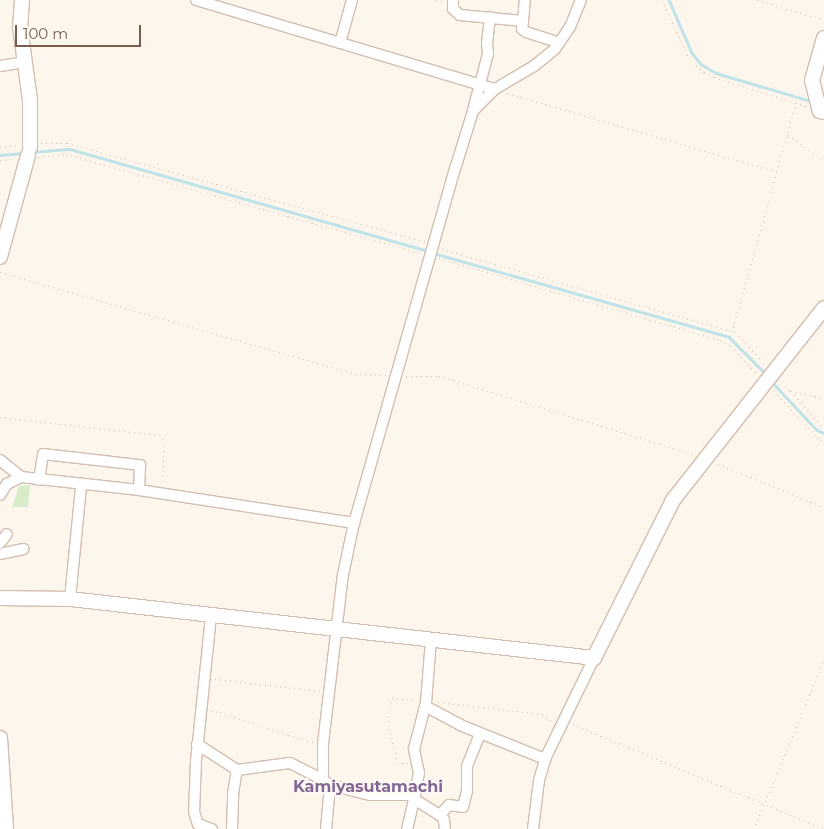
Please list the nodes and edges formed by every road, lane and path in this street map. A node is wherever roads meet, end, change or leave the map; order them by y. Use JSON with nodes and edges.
{"nodes":[{"id":1,"x":22,"y":0,"type":"edge"},
{"id":2,"x":196,"y":0,"type":"edge"},
{"id":3,"x":352,"y":0,"type":"edge"},
{"id":4,"x":454,"y":0,"type":"edge"},
{"id":5,"x":525,"y":0,"type":"edge"},
{"id":6,"x":581,"y":0,"type":"edge"},
{"id":7,"x":662,"y":0,"type":"edge"},
{"id":8,"x":757,"y":0,"type":"edge"},
{"id":9,"x":490,"y":17,"type":"junction"},
{"id":10,"x":824,"y":20,"type":"edge"},
{"id":11,"x":523,"y":21,"type":"junction"},
{"id":12,"x":824,"y":38,"type":"edge"},
{"id":13,"x":340,"y":43,"type":"junction"},
{"id":14,"x":559,"y":43,"type":"junction"},
{"id":15,"x":25,"y":62,"type":"junction"},
{"id":16,"x":0,"y":66,"type":"edge"},
{"id":17,"x":819,"y":73,"type":"edge"},
{"id":18,"x":480,"y":84,"type":"junction"},
{"id":19,"x":495,"y":89,"type":"junction"},
{"id":20,"x":796,"y":103,"type":"junction"},
{"id":21,"x":823,"y":109,"type":"edge"},
{"id":22,"x":473,"y":111,"type":"junction"},
{"id":23,"x":788,"y":135,"type":"junction"},
{"id":24,"x":0,"y":147,"type":"edge"},
{"id":25,"x":29,"y":151,"type":"junction"},
{"id":26,"x":0,"y":160,"type":"edge"},
{"id":27,"x":824,"y":160,"type":"edge"},
{"id":28,"x":777,"y":172,"type":"junction"},
{"id":29,"x":432,"y":249,"type":"junction"},
{"id":30,"x":0,"y":257,"type":"edge"},
{"id":31,"x":0,"y":272,"type":"edge"},
{"id":32,"x":824,"y":308,"type":"edge"},
{"id":33,"x":732,"y":331,"type":"junction"},
{"id":34,"x":396,"y":376,"type":"junction"},
{"id":35,"x":769,"y":377,"type":"junction"},
{"id":36,"x":790,"y":390,"type":"junction"},
{"id":37,"x":824,"y":398,"type":"edge"},
{"id":38,"x":0,"y":417,"type":"edge"},
{"id":39,"x":824,"y":428,"type":"edge"},
{"id":40,"x":824,"y":441,"type":"edge"},
{"id":41,"x":704,"y":458,"type":"junction"},
{"id":42,"x":0,"y":460,"type":"edge"},
{"id":43,"x":21,"y":477,"type":"junction"},
{"id":44,"x":39,"y":480,"type":"junction"},
{"id":45,"x":82,"y":486,"type":"junction"},
{"id":46,"x":139,"y":490,"type":"junction"},
{"id":47,"x":0,"y":494,"type":"edge"},
{"id":48,"x":161,"y":494,"type":"junction"},
{"id":49,"x":824,"y":507,"type":"edge"},
{"id":50,"x":354,"y":523,"type":"junction"},
{"id":51,"x":7,"y":534,"type":"dead end"},
{"id":52,"x":0,"y":543,"type":"edge"},
{"id":53,"x":22,"y":549,"type":"dead end"},
{"id":54,"x":0,"y":554,"type":"edge"},
{"id":55,"x":0,"y":598,"type":"edge"},
{"id":56,"x":70,"y":598,"type":"junction"},
{"id":57,"x":211,"y":616,"type":"junction"},
{"id":58,"x":336,"y":628,"type":"junction"},
{"id":59,"x":431,"y":640,"type":"junction"},
{"id":60,"x":594,"y":658,"type":"junction"},
{"id":61,"x":824,"y":660,"type":"edge"},
{"id":62,"x":204,"y":678,"type":"junction"},
{"id":63,"x":328,"y":692,"type":"junction"},
{"id":64,"x":426,"y":703,"type":"junction"},
{"id":65,"x":201,"y":711,"type":"junction"},
{"id":66,"x":562,"y":723,"type":"junction"},
{"id":67,"x":480,"y":733,"type":"junction"},
{"id":68,"x":0,"y":738,"type":"edge"},
{"id":69,"x":197,"y":744,"type":"junction"},
{"id":70,"x":323,"y":744,"type":"junction"},
{"id":71,"x":545,"y":759,"type":"junction"},
{"id":72,"x":414,"y":760,"type":"junction"},
{"id":73,"x":237,"y":770,"type":"junction"},
{"id":74,"x":327,"y":783,"type":"junction"},
{"id":75,"x":415,"y":797,"type":"junction"},
{"id":76,"x":764,"y":803,"type":"junction"},
{"id":77,"x":440,"y":815,"type":"junction"},
{"id":78,"x":824,"y":828,"type":"edge"},
{"id":79,"x":6,"y":829,"type":"edge"},
{"id":80,"x":212,"y":829,"type":"edge"},
{"id":81,"x":232,"y":829,"type":"edge"},
{"id":82,"x":326,"y":829,"type":"edge"},
{"id":83,"x":407,"y":829,"type":"edge"},
{"id":84,"x":445,"y":829,"type":"edge"},
{"id":85,"x":533,"y":829,"type":"edge"},
{"id":86,"x":754,"y":829,"type":"edge"}],
"edges":[{"from":1,"to":15,"type":"street"},
{"from":2,"to":13,"type":"street"},
{"from":3,"to":13,"type":"street"},
{"from":4,"to":9,"type":"street"},
{"from":5,"to":11,"type":"street"},
{"from":6,"to":14,"type":"street"},
{"from":7,"to":20,"type":"path"},
{"from":8,"to":10,"type":"path"},
{"from":9,"to":11,"type":"street"},
{"from":9,"to":18,"type":"street"},
{"from":11,"to":14,"type":"street"},
{"from":12,"to":17,"type":"street"},
{"from":13,"to":18,"type":"street"},
{"from":14,"to":19,"type":"street"},
{"from":15,"to":16,"type":"street"},
{"from":15,"to":25,"type":"street"},
{"from":17,"to":21,"type":"street"},
{"from":18,"to":19,"type":"street"},
{"from":18,"to":22,"type":"street"},
{"from":19,"to":22,"type":"street"},
{"from":19,"to":28,"type":"path"},
{"from":20,"to":21,"type":"path"},
{"from":20,"to":23,"type":"path"},
{"from":22,"to":29,"type":"street"},
{"from":23,"to":27,"type":"path"},
{"from":23,"to":28,"type":"path"},
{"from":24,"to":25,"type":"path"},
{"from":25,"to":26,"type":"path"},
{"from":25,"to":29,"type":"path"},
{"from":25,"to":29,"type":"path"},
{"from":25,"to":30,"type":"street"},
{"from":28,"to":33,"type":"path"},
{"from":29,"to":33,"type":"path"},
{"from":29,"to":34,"type":"street"},
{"from":29,"to":35,"type":"path"},
{"from":31,"to":34,"type":"path"},
{"from":32,"to":35,"type":"street"},
{"from":33,"to":35,"type":"path"},
{"from":34,"to":41,"type":"path"},
{"from":34,"to":50,"type":"street"},
{"from":35,"to":36,"type":"path"},
{"from":35,"to":40,"type":"path"},
{"from":35,"to":41,"type":"street"},
{"from":36,"to":37,"type":"path"},
{"from":36,"to":39,"type":"path"},
{"from":38,"to":48,"type":"path"},
{"from":41,"to":49,"type":"path"},
{"from":41,"to":60,"type":"street"},
{"from":42,"to":43,"type":"street"},
{"from":43,"to":44,"type":"street"},
{"from":43,"to":47,"type":"street"},
{"from":44,"to":45,"type":"street"},
{"from":44,"to":46,"type":"street"},
{"from":45,"to":46,"type":"street"},
{"from":45,"to":56,"type":"street"},
{"from":46,"to":48,"type":"street"},
{"from":48,"to":50,"type":"street"},
{"from":50,"to":58,"type":"street"},
{"from":51,"to":52,"type":"street"},
{"from":53,"to":54,"type":"street"},
{"from":55,"to":56,"type":"street"},
{"from":56,"to":57,"type":"street"},
{"from":57,"to":58,"type":"street"},
{"from":57,"to":62,"type":"street"},
{"from":58,"to":59,"type":"street"},
{"from":58,"to":63,"type":"street"},
{"from":59,"to":60,"type":"street"},
{"from":59,"to":64,"type":"street"},
{"from":60,"to":66,"type":"street"},
{"from":61,"to":76,"type":"path"},
{"from":62,"to":63,"type":"path"},
{"from":62,"to":65,"type":"street"},
{"from":63,"to":70,"type":"street"},
{"from":64,"to":66,"type":"path"},
{"from":64,"to":67,"type":"street"},
{"from":64,"to":72,"type":"street"},
{"from":64,"to":72,"type":"path"},
{"from":65,"to":69,"type":"street"},
{"from":65,"to":70,"type":"path"},
{"from":66,"to":71,"type":"street"},
{"from":66,"to":76,"type":"path"},
{"from":67,"to":71,"type":"street"},
{"from":67,"to":77,"type":"street"},
{"from":68,"to":79,"type":"street"},
{"from":69,"to":73,"type":"street"},
{"from":69,"to":80,"type":"street"},
{"from":70,"to":74,"type":"street"},
{"from":71,"to":85,"type":"street"},
{"from":72,"to":75,"type":"street"},
{"from":73,"to":74,"type":"street"},
{"from":73,"to":81,"type":"street"},
{"from":74,"to":75,"type":"street"},
{"from":74,"to":82,"type":"street"},
{"from":75,"to":77,"type":"street"},
{"from":75,"to":83,"type":"street"},
{"from":76,"to":78,"type":"path"},
{"from":76,"to":86,"type":"path"},
{"from":77,"to":84,"type":"street"}]}
